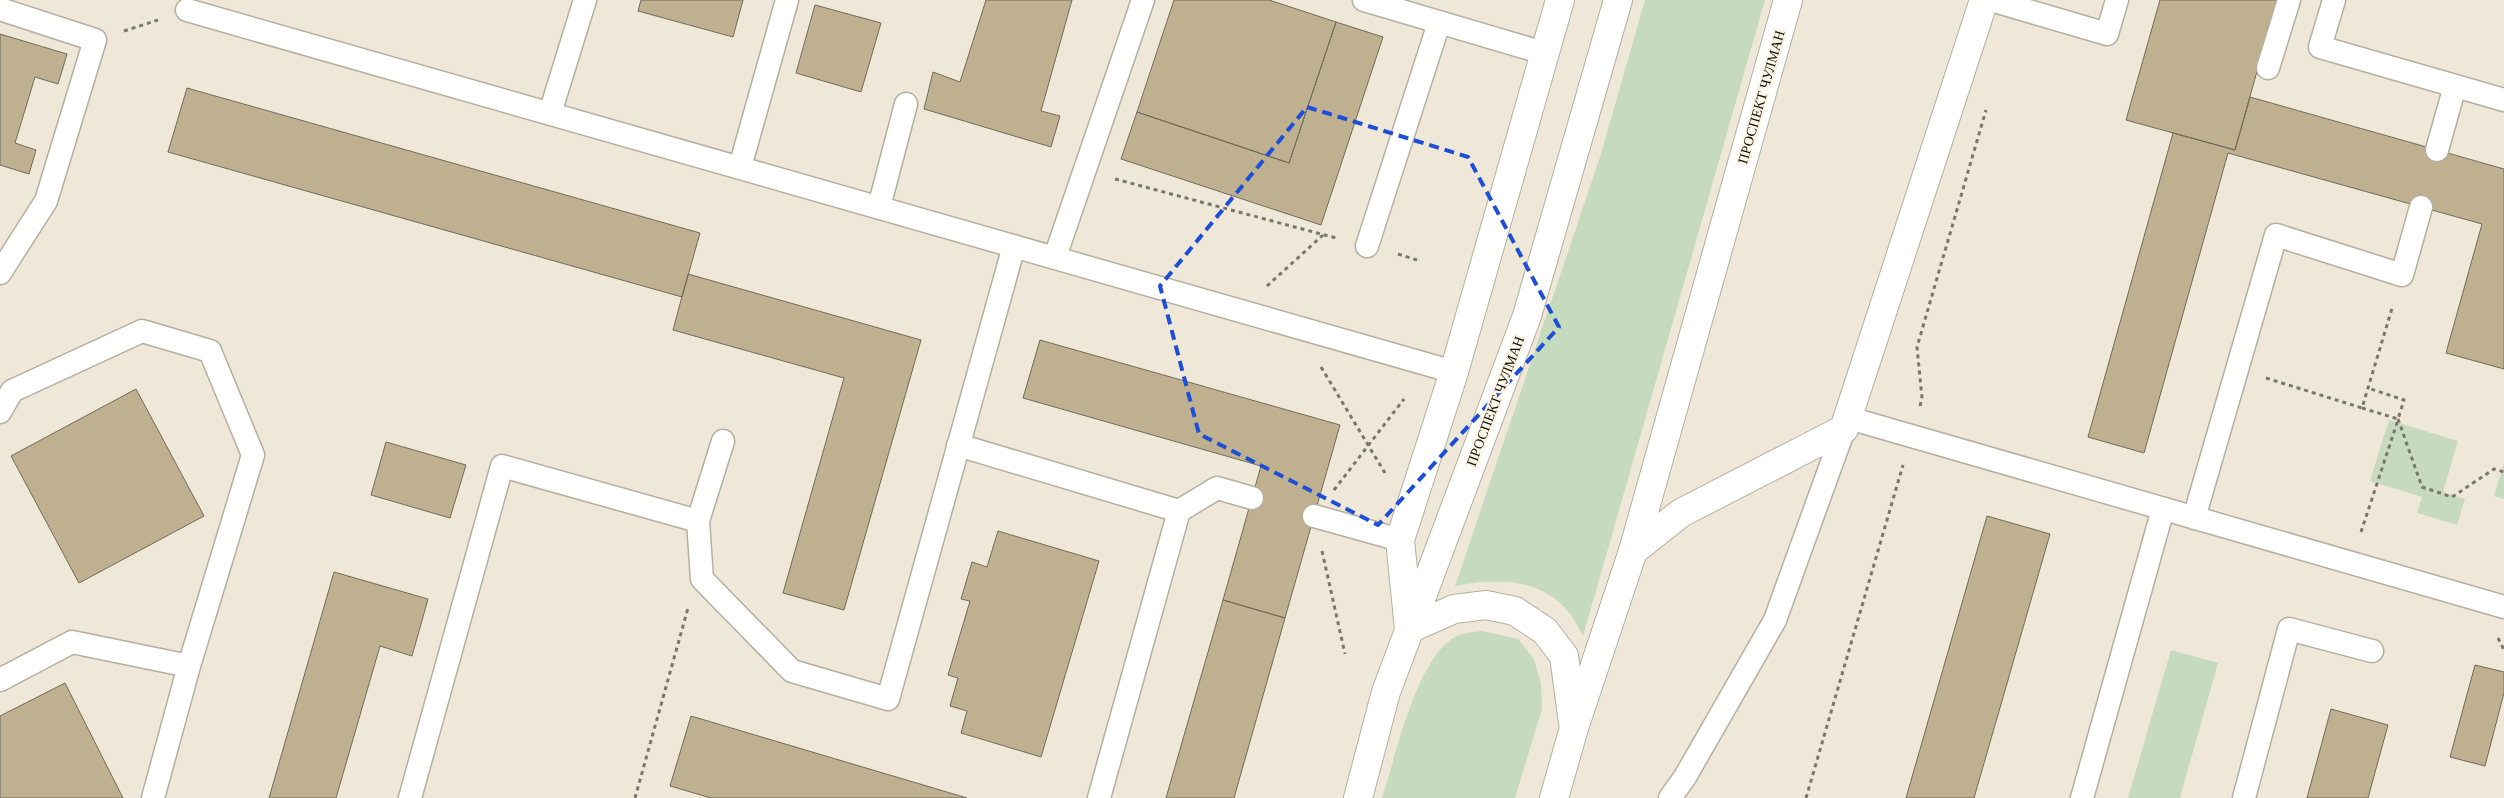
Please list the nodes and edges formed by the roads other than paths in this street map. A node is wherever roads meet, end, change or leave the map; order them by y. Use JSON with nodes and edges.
{"nodes":[{"id":1,"x":585,"y":0,"type":"edge"},
{"id":2,"x":786,"y":0,"type":"edge"},
{"id":3,"x":1143,"y":0,"type":"edge"},
{"id":4,"x":1364,"y":0,"type":"edge"},
{"id":5,"x":1560,"y":0,"type":"edge"},
{"id":6,"x":1618,"y":0,"type":"edge"},
{"id":7,"x":1788,"y":0,"type":"edge"},
{"id":8,"x":1984,"y":0,"type":"edge"},
{"id":9,"x":1991,"y":0,"type":"edge"},
{"id":10,"x":2117,"y":0,"type":"edge"},
{"id":11,"x":2288,"y":0,"type":"edge"},
{"id":12,"x":2334,"y":0,"type":"edge"},
{"id":13,"x":0,"y":9,"type":"edge"},
{"id":14,"x":187,"y":10,"type":"road end"},
{"id":15,"x":1439,"y":23,"type":"junction"},
{"id":16,"x":1544,"y":53,"type":"junction"},
{"id":17,"x":2268,"y":68,"type":"dead end"},
{"id":18,"x":2455,"y":86,"type":"junction"},
{"id":19,"x":2504,"y":100,"type":"edge"},
{"id":20,"x":906,"y":104,"type":"dead end"},
{"id":21,"x":550,"y":113,"type":"junction"},
{"id":22,"x":2437,"y":150,"type":"dead end"},
{"id":23,"x":740,"y":167,"type":"junction"},
{"id":24,"x":879,"y":207,"type":"junction"},
{"id":25,"x":2421,"y":207,"type":"dead end"},
{"id":26,"x":1014,"y":246,"type":"junction"},
{"id":27,"x":1367,"y":246,"type":"road end"},
{"id":28,"x":1055,"y":257,"type":"junction"},
{"id":29,"x":3,"y":262,"type":"edge"},
{"id":30,"x":1454,"y":372,"type":"junction"},
{"id":31,"x":0,"y":412,"type":"edge"},
{"id":32,"x":1847,"y":423,"type":"junction"},
{"id":33,"x":722,"y":441,"type":"dead end"},
{"id":34,"x":958,"y":445,"type":"junction"},
{"id":35,"x":1252,"y":498,"type":"dead end"},
{"id":36,"x":2163,"y":509,"type":"junction"},
{"id":37,"x":1180,"y":511,"type":"junction"},
{"id":38,"x":1314,"y":516,"type":"road end"},
{"id":39,"x":2194,"y":518,"type":"junction"},
{"id":40,"x":698,"y":521,"type":"junction"},
{"id":41,"x":1400,"y":540,"type":"junction"},
{"id":42,"x":1632,"y":551,"type":"junction"},
{"id":43,"x":2504,"y":607,"type":"edge"},
{"id":44,"x":1409,"y":629,"type":"junction"},
{"id":45,"x":2372,"y":651,"type":"dead end"},
{"id":46,"x":189,"y":666,"type":"junction"},
{"id":47,"x":0,"y":680,"type":"edge"},
{"id":48,"x":1574,"y":728,"type":"junction"},
{"id":49,"x":153,"y":798,"type":"edge"},
{"id":50,"x":410,"y":798,"type":"edge"},
{"id":51,"x":1099,"y":798,"type":"edge"},
{"id":52,"x":1358,"y":798,"type":"edge"},
{"id":53,"x":1554,"y":798,"type":"edge"},
{"id":54,"x":1670,"y":798,"type":"edge"},
{"id":55,"x":2082,"y":798,"type":"edge"},
{"id":56,"x":2244,"y":798,"type":"edge"}],
"edges":[{"from":1,"to":21,"type":"lane"},
{"from":2,"to":23,"type":"lane"},
{"from":3,"to":28,"type":"lane"},
{"from":4,"to":15,"type":"lane"},
{"from":5,"to":16,"type":"main road"},
{"from":6,"to":44,"type":"main road","name":"ПРОСПЕКТ ЧУЛМАН"},
{"from":7,"to":42,"type":"main road","name":"ПРОСПЕКТ ЧУЛМАН"},
{"from":8,"to":32,"type":"main road"},
{"from":9,"to":10,"type":"lane"},
{"from":11,"to":17,"type":"lane"},
{"from":12,"to":18,"type":"lane"},
{"from":13,"to":29,"type":"lane"},
{"from":14,"to":21,"type":"lane"},
{"from":15,"to":16,"type":"lane"},
{"from":15,"to":27,"type":"lane"},
{"from":16,"to":30,"type":"main road"},
{"from":18,"to":19,"type":"lane"},
{"from":18,"to":22,"type":"lane"},
{"from":20,"to":24,"type":"lane"},
{"from":21,"to":23,"type":"lane"},
{"from":23,"to":24,"type":"lane"},
{"from":24,"to":26,"type":"lane"},
{"from":25,"to":39,"type":"lane"},
{"from":26,"to":28,"type":"lane"},
{"from":26,"to":34,"type":"lane"},
{"from":28,"to":30,"type":"lane"},
{"from":30,"to":41,"type":"main road"},
{"from":31,"to":46,"type":"lane"},
{"from":32,"to":36,"type":"lane"},
{"from":32,"to":42,"type":"main road"},
{"from":32,"to":54,"type":"lane"},
{"from":33,"to":40,"type":"lane"},
{"from":34,"to":37,"type":"lane"},
{"from":34,"to":40,"type":"lane"},
{"from":35,"to":37,"type":"lane"},
{"from":36,"to":39,"type":"lane"},
{"from":36,"to":55,"type":"lane"},
{"from":37,"to":51,"type":"lane"},
{"from":38,"to":41,"type":"lane"},
{"from":39,"to":43,"type":"lane"},
{"from":40,"to":50,"type":"lane"},
{"from":41,"to":44,"type":"main road"},
{"from":42,"to":48,"type":"main road","name":"ПРОСПЕКТ ЧУЛМАН"},
{"from":44,"to":48,"type":"main road"},
{"from":44,"to":52,"type":"main road","name":"ПРОСПЕКТ ЧУЛМАН"},
{"from":45,"to":56,"type":"lane"},
{"from":46,"to":47,"type":"lane"},
{"from":46,"to":49,"type":"lane"},
{"from":48,"to":53,"type":"main road","name":"ПРОСПЕКТ ЧУЛМАН"}]}
